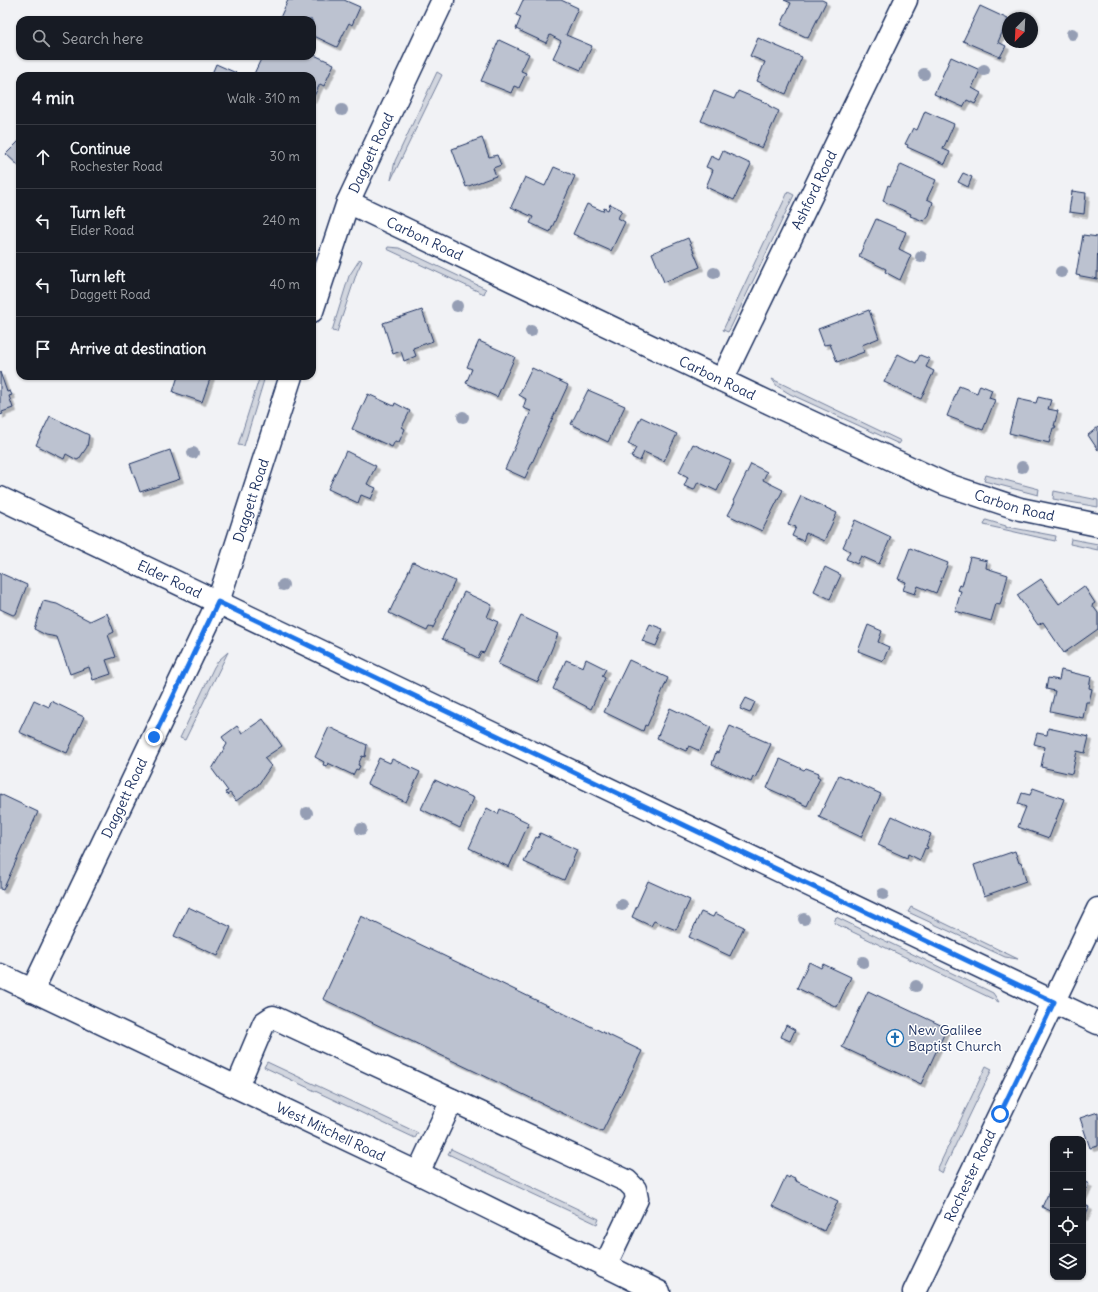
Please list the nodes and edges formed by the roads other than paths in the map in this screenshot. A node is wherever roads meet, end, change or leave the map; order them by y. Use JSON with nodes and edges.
{"nodes":[{"id":1,"x":443,"y":0,"type":"edge"},
{"id":2,"x":906,"y":0,"type":"edge"},
{"id":3,"x":348,"y":202,"type":"junction"},
{"id":4,"x":316,"y":299,"type":"edge"},
{"id":5,"x":290,"y":380,"type":"edge"},
{"id":6,"x":722,"y":380,"type":"junction"},
{"id":7,"x":0,"y":498,"type":"edge"},
{"id":8,"x":1098,"y":525,"type":"edge"},
{"id":9,"x":218,"y":602,"type":"junction"},
{"id":10,"x":1098,"y":909,"type":"edge"},
{"id":11,"x":0,"y":975,"type":"edge"},
{"id":12,"x":32,"y":991,"type":"junction"},
{"id":13,"x":1054,"y":1002,"type":"junction"},
{"id":14,"x":1098,"y":1023,"type":"edge"},
{"id":15,"x":236,"y":1087,"type":"junction"},
{"id":16,"x":452,"y":1100,"type":"junction"},
{"id":17,"x":418,"y":1173,"type":"junction"},
{"id":18,"x":605,"y":1266,"type":"junction"},
{"id":19,"x":658,"y":1292,"type":"edge"},
{"id":20,"x":914,"y":1292,"type":"edge"}],
"edges":[{"from":1,"to":3,"type":"street","name":"Daggett Road"},
{"from":2,"to":6,"type":"street","name":"Ashford Road"},
{"from":3,"to":4,"type":"street","name":"Daggett Road"},
{"from":3,"to":6,"type":"street","name":"Carbon Road"},
{"from":5,"to":9,"type":"street","name":"Daggett Road"},
{"from":6,"to":8,"type":"street","name":"Carbon Road"},
{"from":7,"to":9,"type":"street","name":"Elder Road"},
{"from":9,"to":12,"type":"street","name":"Daggett Road"},
{"from":9,"to":13,"type":"street","name":"Elder Road"},
{"from":10,"to":13,"type":"street","name":"Rochester Road"},
{"from":11,"to":12,"type":"street","name":"West Mitchell Road"},
{"from":12,"to":15,"type":"street","name":"West Mitchell Road"},
{"from":13,"to":14,"type":"street","name":"Elder Road"},
{"from":13,"to":20,"type":"street","name":"Rochester Road"},
{"from":15,"to":16,"type":"street"},
{"from":15,"to":17,"type":"street","name":"West Mitchell Road"},
{"from":16,"to":17,"type":"street"},
{"from":16,"to":18,"type":"street"},
{"from":17,"to":18,"type":"street","name":"West Mitchell Road"},
{"from":18,"to":19,"type":"street","name":"West Mitchell Road"}]}
